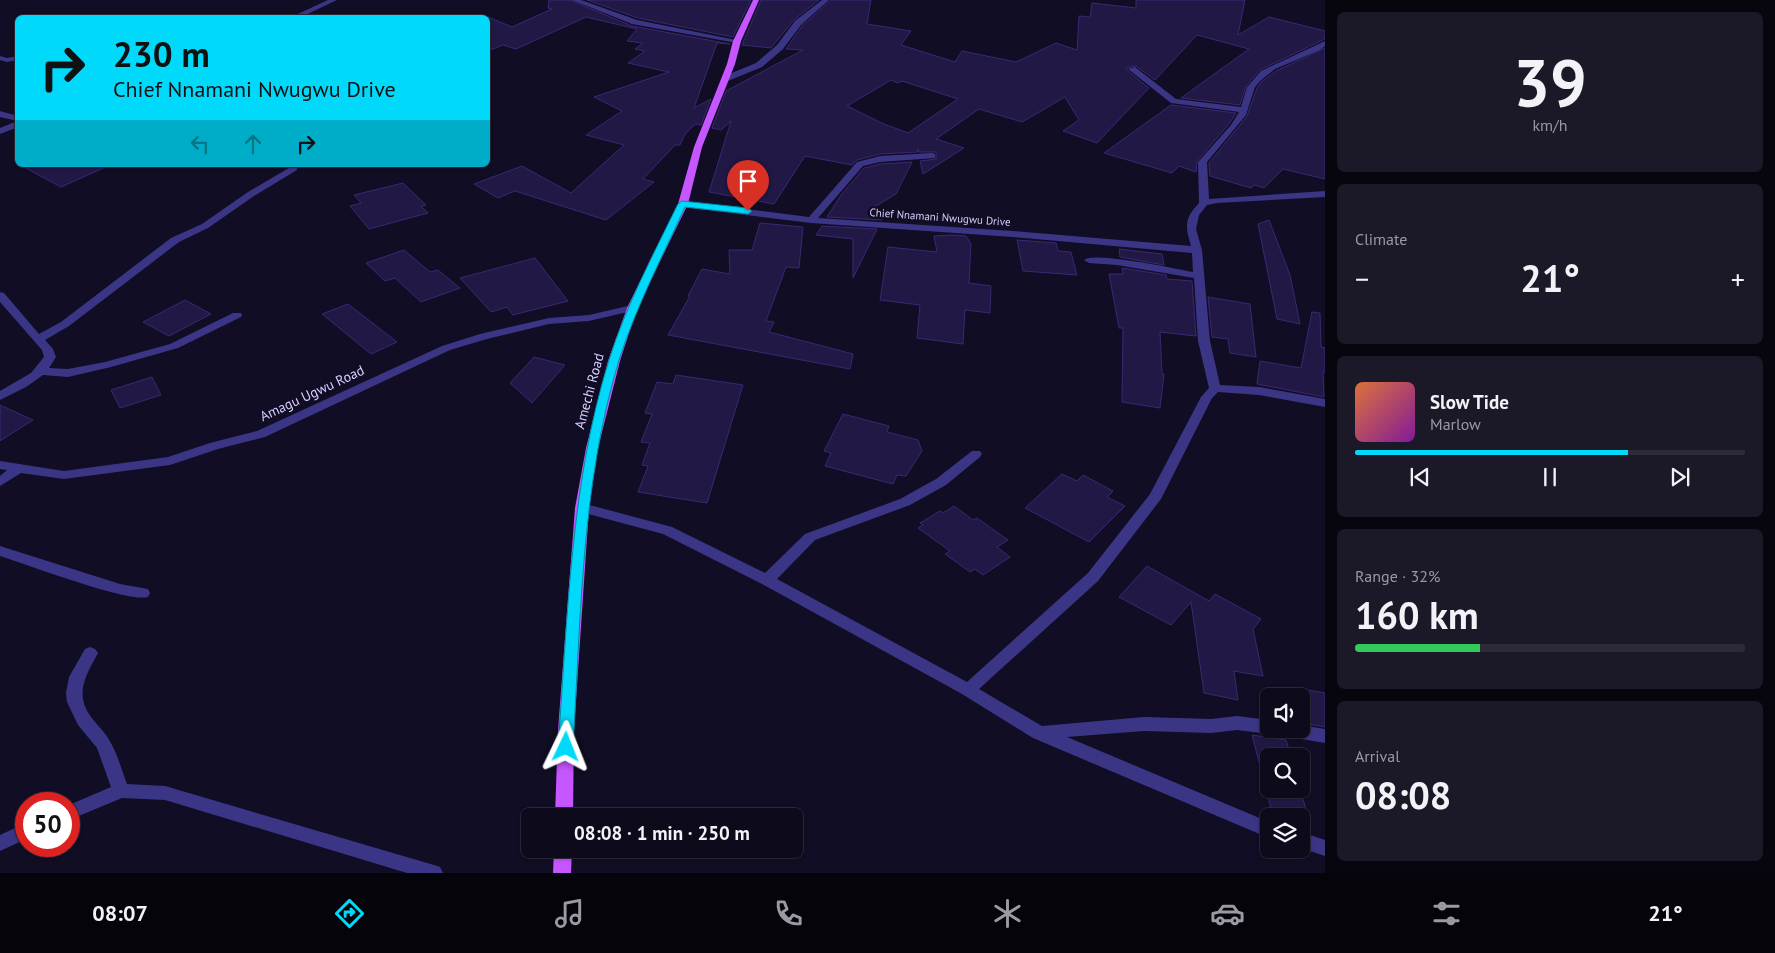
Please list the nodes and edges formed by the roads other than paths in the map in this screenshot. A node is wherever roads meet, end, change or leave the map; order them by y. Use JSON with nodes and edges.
{"nodes":[{"id":1,"x":334,"y":0,"type":"edge"},
{"id":2,"x":575,"y":0,"type":"edge"},
{"id":3,"x":756,"y":0,"type":"edge"},
{"id":4,"x":826,"y":0,"type":"edge"},
{"id":5,"x":299,"y":15,"type":"edge"},
{"id":6,"x":737,"y":40,"type":"junction"},
{"id":7,"x":1325,"y":42,"type":"edge"},
{"id":8,"x":0,"y":58,"type":"edge"},
{"id":9,"x":15,"y":59,"type":"edge"},
{"id":10,"x":1132,"y":69,"type":"dead end"},
{"id":11,"x":725,"y":79,"type":"junction"},
{"id":12,"x":1244,"y":110,"type":"junction"},
{"id":13,"x":0,"y":114,"type":"edge"},
{"id":14,"x":15,"y":118,"type":"edge"},
{"id":15,"x":15,"y":125,"type":"edge"},
{"id":16,"x":0,"y":131,"type":"edge"},
{"id":17,"x":932,"y":156,"type":"dead end"},
{"id":18,"x":294,"y":168,"type":"dead end"},
{"id":19,"x":1325,"y":194,"type":"edge"},
{"id":20,"x":1204,"y":203,"type":"junction"},
{"id":21,"x":682,"y":204,"type":"junction"},
{"id":22,"x":811,"y":220,"type":"junction"},
{"id":23,"x":1196,"y":250,"type":"junction"},
{"id":24,"x":1089,"y":260,"type":"dead end"},
{"id":25,"x":1198,"y":276,"type":"junction"},
{"id":26,"x":0,"y":295,"type":"edge"},
{"id":27,"x":632,"y":308,"type":"junction"},
{"id":28,"x":237,"y":315,"type":"dead end"},
{"id":29,"x":38,"y":340,"type":"junction"},
{"id":30,"x":41,"y":371,"type":"junction"},
{"id":31,"x":1216,"y":388,"type":"junction"},
{"id":32,"x":0,"y":396,"type":"edge"},
{"id":33,"x":1325,"y":403,"type":"edge"},
{"id":34,"x":976,"y":454,"type":"dead end"},
{"id":35,"x":0,"y":465,"type":"edge"},
{"id":36,"x":19,"y":468,"type":"junction"},
{"id":37,"x":0,"y":482,"type":"edge"},
{"id":38,"x":582,"y":508,"type":"junction"},
{"id":39,"x":0,"y":551,"type":"edge"},
{"id":40,"x":767,"y":580,"type":"junction"},
{"id":41,"x":143,"y":593,"type":"dead end"},
{"id":42,"x":90,"y":653,"type":"dead end"},
{"id":43,"x":968,"y":690,"type":"junction"},
{"id":44,"x":1260,"y":726,"type":"edge"},
{"id":45,"x":1039,"y":733,"type":"junction"},
{"id":46,"x":1310,"y":733,"type":"edge"},
{"id":47,"x":1325,"y":736,"type":"edge"},
{"id":48,"x":121,"y":791,"type":"junction"},
{"id":49,"x":80,"y":808,"type":"edge"},
{"id":50,"x":564,"y":808,"type":"edge"},
{"id":51,"x":1260,"y":826,"type":"edge"},
{"id":52,"x":15,"y":836,"type":"edge"},
{"id":53,"x":0,"y":843,"type":"edge"},
{"id":54,"x":1310,"y":843,"type":"edge"},
{"id":55,"x":1325,"y":848,"type":"edge"},
{"id":56,"x":563,"y":858,"type":"edge"},
{"id":57,"x":434,"y":873,"type":"edge"},
{"id":58,"x":562,"y":873,"type":"edge"}],
"edges":[{"from":1,"to":5,"type":"street"},
{"from":2,"to":6,"type":"street"},
{"from":3,"to":6,"type":"main road","name":"Amechi Road"},
{"from":4,"to":11,"type":"street"},
{"from":6,"to":11,"type":"main road","name":"Amechi Road"},
{"from":7,"to":12,"type":"street"},
{"from":8,"to":9,"type":"street"},
{"from":10,"to":12,"type":"street"},
{"from":11,"to":21,"type":"main road","name":"Amechi Road"},
{"from":12,"to":20,"type":"street"},
{"from":13,"to":14,"type":"street"},
{"from":15,"to":16,"type":"street"},
{"from":17,"to":22,"type":"street"},
{"from":18,"to":29,"type":"street"},
{"from":19,"to":20,"type":"street"},
{"from":20,"to":23,"type":"street"},
{"from":21,"to":22,"type":"street","name":"Chief Nnamani Nwugwu Drive"},
{"from":21,"to":27,"type":"main road","name":"Amechi Road"},
{"from":22,"to":23,"type":"street","name":"Chief Nnamani Nwugwu Drive"},
{"from":23,"to":25,"type":"street"},
{"from":24,"to":25,"type":"street"},
{"from":25,"to":31,"type":"street"},
{"from":26,"to":29,"type":"street"},
{"from":27,"to":36,"type":"street","name":"Amagu Ugwu Road"},
{"from":27,"to":38,"type":"main road","name":"Amechi Road"},
{"from":28,"to":30,"type":"street"},
{"from":29,"to":30,"type":"street"},
{"from":30,"to":32,"type":"street"},
{"from":31,"to":33,"type":"street"},
{"from":31,"to":43,"type":"street"},
{"from":34,"to":40,"type":"street"},
{"from":35,"to":36,"type":"street","name":"Amagu Ugwu Road"},
{"from":36,"to":37,"type":"street"},
{"from":38,"to":40,"type":"street"},
{"from":38,"to":50,"type":"main road","name":"Amechi Road"},
{"from":39,"to":41,"type":"street"},
{"from":40,"to":43,"type":"street"},
{"from":42,"to":48,"type":"street"},
{"from":43,"to":45,"type":"street"},
{"from":44,"to":45,"type":"street"},
{"from":45,"to":51,"type":"street"},
{"from":46,"to":47,"type":"street"},
{"from":48,"to":49,"type":"street"},
{"from":48,"to":57,"type":"street"},
{"from":52,"to":53,"type":"street"},
{"from":54,"to":55,"type":"street"},
{"from":56,"to":58,"type":"main road"}]}
